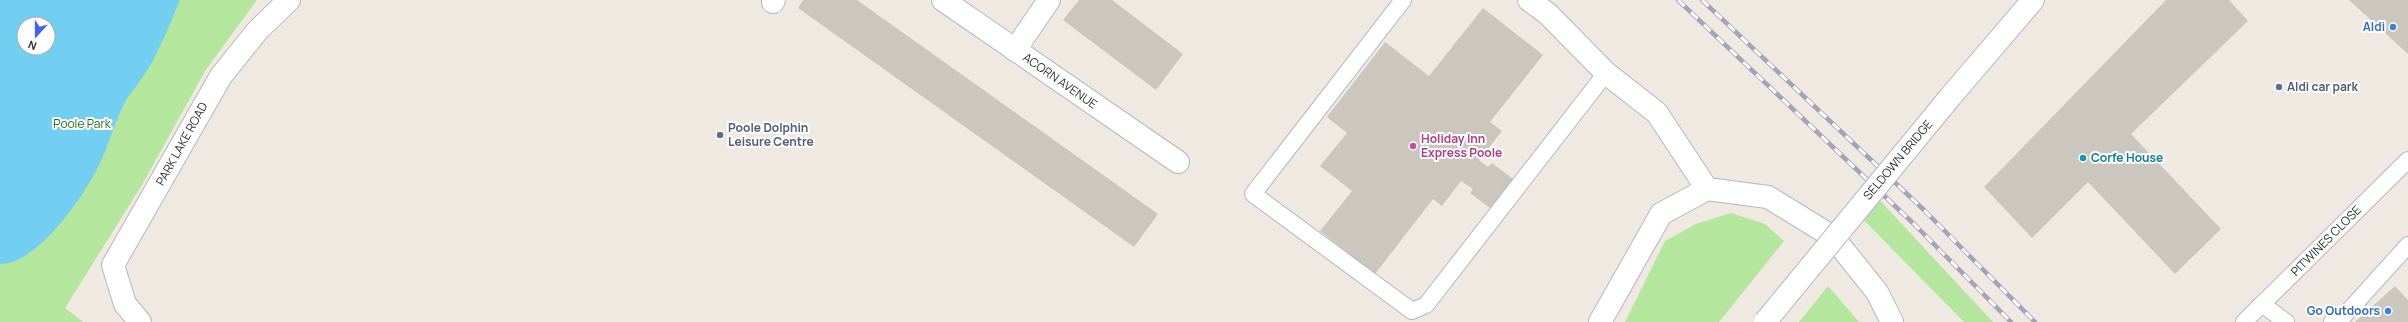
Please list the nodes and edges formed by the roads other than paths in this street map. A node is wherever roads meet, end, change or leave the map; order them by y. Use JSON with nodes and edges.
{"nodes":[{"id":1,"x":289,"y":0,"type":"edge"},
{"id":2,"x":943,"y":0,"type":"edge"},
{"id":3,"x":1050,"y":0,"type":"edge"},
{"id":4,"x":1403,"y":0,"type":"edge"},
{"id":5,"x":1529,"y":0,"type":"edge"},
{"id":6,"x":2033,"y":0,"type":"edge"},
{"id":7,"x":1015,"y":50,"type":"junction"},
{"id":8,"x":1606,"y":73,"type":"junction"},
{"id":9,"x":2408,"y":160,"type":"edge"},
{"id":10,"x":1178,"y":162,"type":"dead end"},
{"id":11,"x":1707,"y":189,"type":"junction"},
{"id":12,"x":2408,"y":245,"type":"edge"},
{"id":13,"x":2262,"y":304,"type":"junction"},
{"id":14,"x":140,"y":322,"type":"edge"},
{"id":15,"x":1600,"y":322,"type":"edge"},
{"id":16,"x":1765,"y":322,"type":"edge"},
{"id":17,"x":1892,"y":322,"type":"edge"},
{"id":18,"x":2244,"y":322,"type":"edge"},
{"id":19,"x":2286,"y":322,"type":"edge"},
{"id":20,"x":2332,"y":322,"type":"edge"}],
"edges":[{"from":1,"to":14,"type":"street","name":"PARK LAKE ROAD"},
{"from":2,"to":7,"type":"street","name":"ACORN AVENUE"},
{"from":3,"to":7,"type":"street"},
{"from":4,"to":8,"type":"lane"},
{"from":5,"to":8,"type":"street"},
{"from":6,"to":16,"type":"street","name":"SELDOWN BRIDGE","bridge":true},
{"from":7,"to":10,"type":"street","name":"ACORN AVENUE"},
{"from":8,"to":11,"type":"street"},
{"from":9,"to":13,"type":"lane","name":"PITWINES CLOSE"},
{"from":11,"to":15,"type":"street"},
{"from":11,"to":17,"type":"street"},
{"from":12,"to":20,"type":"lane"},
{"from":13,"to":18,"type":"lane","name":"PITWINES CLOSE"},
{"from":13,"to":19,"type":"lane"}]}
